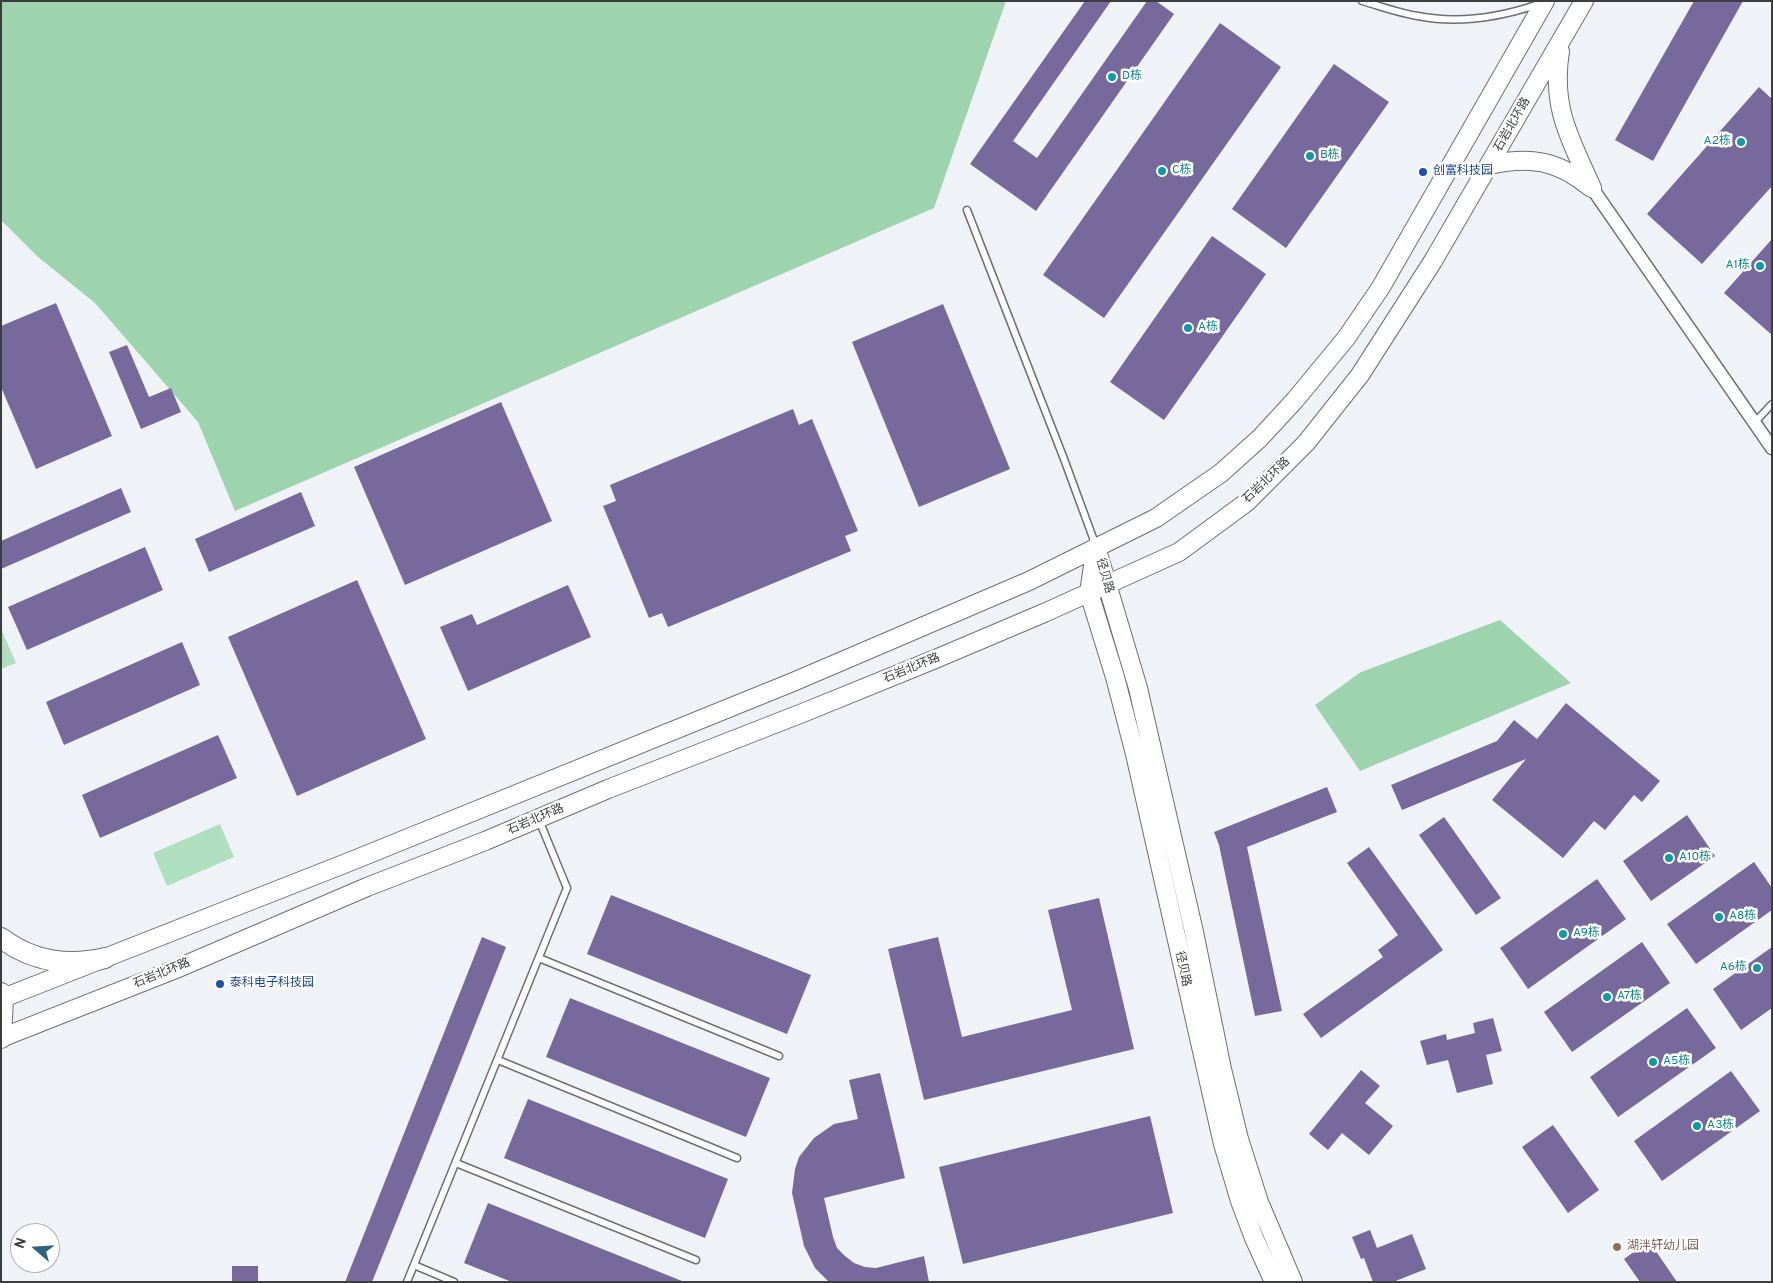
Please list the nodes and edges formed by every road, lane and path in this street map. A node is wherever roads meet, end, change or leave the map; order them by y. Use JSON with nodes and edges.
{"nodes":[{"id":1,"x":1362,"y":1,"type":"edge"},
{"id":2,"x":1584,"y":1,"type":"edge"},
{"id":3,"x":1545,"y":2,"type":"edge"},
{"id":4,"x":1561,"y":42,"type":"junction"},
{"id":5,"x":1489,"y":165,"type":"junction"},
{"id":6,"x":1592,"y":188,"type":"junction"},
{"id":7,"x":967,"y":210,"type":"dead end"},
{"id":8,"x":1772,"y":404,"type":"edge"},
{"id":9,"x":1754,"y":423,"type":"junction"},
{"id":10,"x":1772,"y":448,"type":"edge"},
{"id":11,"x":1096,"y":547,"type":"junction"},
{"id":12,"x":1107,"y":585,"type":"junction"},
{"id":13,"x":1089,"y":593,"type":"junction"},
{"id":14,"x":538,"y":819,"type":"junction"},
{"id":15,"x":1,"y":938,"type":"edge"},
{"id":16,"x":105,"y":958,"type":"junction"},
{"id":17,"x":539,"y":958,"type":"junction"},
{"id":18,"x":2,"y":997,"type":"edge"},
{"id":19,"x":1,"y":1038,"type":"edge"},
{"id":20,"x":779,"y":1056,"type":"dead end"},
{"id":21,"x":498,"y":1060,"type":"junction"},
{"id":22,"x":737,"y":1158,"type":"dead end"},
{"id":23,"x":456,"y":1162,"type":"junction"},
{"id":24,"x":696,"y":1260,"type":"dead end"},
{"id":25,"x":414,"y":1265,"type":"junction"},
{"id":26,"x":408,"y":1282,"type":"edge"},
{"id":27,"x":454,"y":1282,"type":"edge"},
{"id":28,"x":1274,"y":1282,"type":"edge"},
{"id":29,"x":1293,"y":1282,"type":"edge"}],
"edges":[{"from":1,"to":3,"type":"lane"},
{"from":2,"to":4,"type":"main road","name":"石岩北环路"},
{"from":3,"to":11,"type":"main road"},
{"from":4,"to":5,"type":"main road","name":"石岩北环路"},
{"from":4,"to":6,"type":"main road"},
{"from":5,"to":6,"type":"main road"},
{"from":5,"to":12,"type":"main road","name":"石岩北环路"},
{"from":6,"to":9,"type":"street"},
{"from":7,"to":11,"type":"lane"},
{"from":8,"to":9,"type":"lane"},
{"from":9,"to":10,"type":"street"},
{"from":11,"to":12,"type":"main road","name":"径贝路"},
{"from":11,"to":13,"type":"main road","name":"径贝路"},
{"from":11,"to":16,"type":"main road"},
{"from":12,"to":13,"type":"main road","name":"石岩北环路"},
{"from":12,"to":29,"type":"main road","name":"径贝路"},
{"from":13,"to":14,"type":"main road","name":"石岩北环路"},
{"from":13,"to":28,"type":"main road","name":"径贝路"},
{"from":14,"to":17,"type":"lane"},
{"from":14,"to":19,"type":"main road","name":"石岩北环路"},
{"from":15,"to":16,"type":"main road"},
{"from":16,"to":18,"type":"main road"},
{"from":17,"to":20,"type":"lane"},
{"from":17,"to":21,"type":"lane"},
{"from":18,"to":19,"type":"main road"},
{"from":21,"to":22,"type":"lane"},
{"from":21,"to":23,"type":"lane"},
{"from":23,"to":24,"type":"lane"},
{"from":23,"to":25,"type":"lane"},
{"from":25,"to":26,"type":"lane"},
{"from":25,"to":27,"type":"lane"}]}
